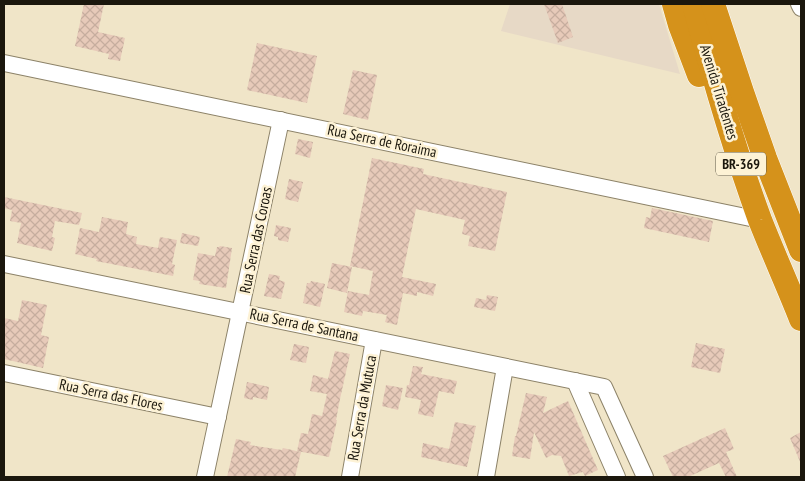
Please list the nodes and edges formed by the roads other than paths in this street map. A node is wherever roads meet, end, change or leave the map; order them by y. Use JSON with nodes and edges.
{"nodes":[{"id":1,"x":674,"y":4,"type":"edge"},
{"id":2,"x":694,"y":4,"type":"edge"},
{"id":3,"x":713,"y":4,"type":"edge"},
{"id":4,"x":730,"y":4,"type":"edge"},
{"id":5,"x":799,"y":4,"type":"edge"},
{"id":6,"x":801,"y":8,"type":"edge"},
{"id":7,"x":4,"y":63,"type":"edge"},
{"id":8,"x":281,"y":120,"type":"junction"},
{"id":9,"x":765,"y":158,"type":"junction"},
{"id":10,"x":744,"y":173,"type":"junction"},
{"id":11,"x":760,"y":220,"type":"junction"},
{"id":12,"x":801,"y":250,"type":"edge"},
{"id":13,"x":4,"y":264,"type":"edge"},
{"id":14,"x":241,"y":312,"type":"junction"},
{"id":15,"x":801,"y":319,"type":"edge"},
{"id":16,"x":374,"y":340,"type":"junction"},
{"id":17,"x":505,"y":367,"type":"junction"},
{"id":18,"x":4,"y":372,"type":"edge"},
{"id":19,"x":575,"y":381,"type":"junction"},
{"id":20,"x":218,"y":418,"type":"junction"},
{"id":21,"x":205,"y":477,"type":"edge"},
{"id":22,"x":350,"y":477,"type":"edge"},
{"id":23,"x":486,"y":477,"type":"edge"},
{"id":24,"x":617,"y":477,"type":"edge"},
{"id":25,"x":645,"y":477,"type":"edge"}],
"edges":[{"from":1,"to":10,"type":"highway"},
{"from":2,"to":10,"type":"highway","name":"Avenida Tiradentes","number":"BR-369"},
{"from":3,"to":9,"type":"highway","name":"Avenida Tiradentes","number":"BR-369"},
{"from":4,"to":9,"type":"highway"},
{"from":5,"to":6,"type":"street"},
{"from":7,"to":8,"type":"street","name":"Rua Serra de Roraima"},
{"from":8,"to":11,"type":"street","name":"Rua Serra de Roraima"},
{"from":8,"to":14,"type":"street","name":"Rua Serra das Coroas"},
{"from":9,"to":12,"type":"highway","name":"Avenida Tiradentes","number":"BR-369"},
{"from":10,"to":11,"type":"highway","name":"Avenida Tiradentes","number":"BR-369"},
{"from":11,"to":15,"type":"highway","name":"Avenida Tiradentes","number":"BR-369"},
{"from":13,"to":14,"type":"street","name":"Rua Serra de Santana"},
{"from":14,"to":16,"type":"street","name":"Rua Serra de Santana"},
{"from":14,"to":20,"type":"street","name":"Rua Serra das Coroas"},
{"from":16,"to":17,"type":"street","name":"Rua Serra de Santana"},
{"from":16,"to":22,"type":"street","name":"Rua Serra da Mutuca"},
{"from":17,"to":19,"type":"street","name":"Rua Serra de Santana"},
{"from":17,"to":23,"type":"street"},
{"from":18,"to":20,"type":"street","name":"Rua Serra das Flores"},
{"from":19,"to":24,"type":"street"},
{"from":19,"to":25,"type":"street","name":"Rua Serra de Santana"},
{"from":20,"to":21,"type":"street","name":"Rua Serra das Coroas"}]}
